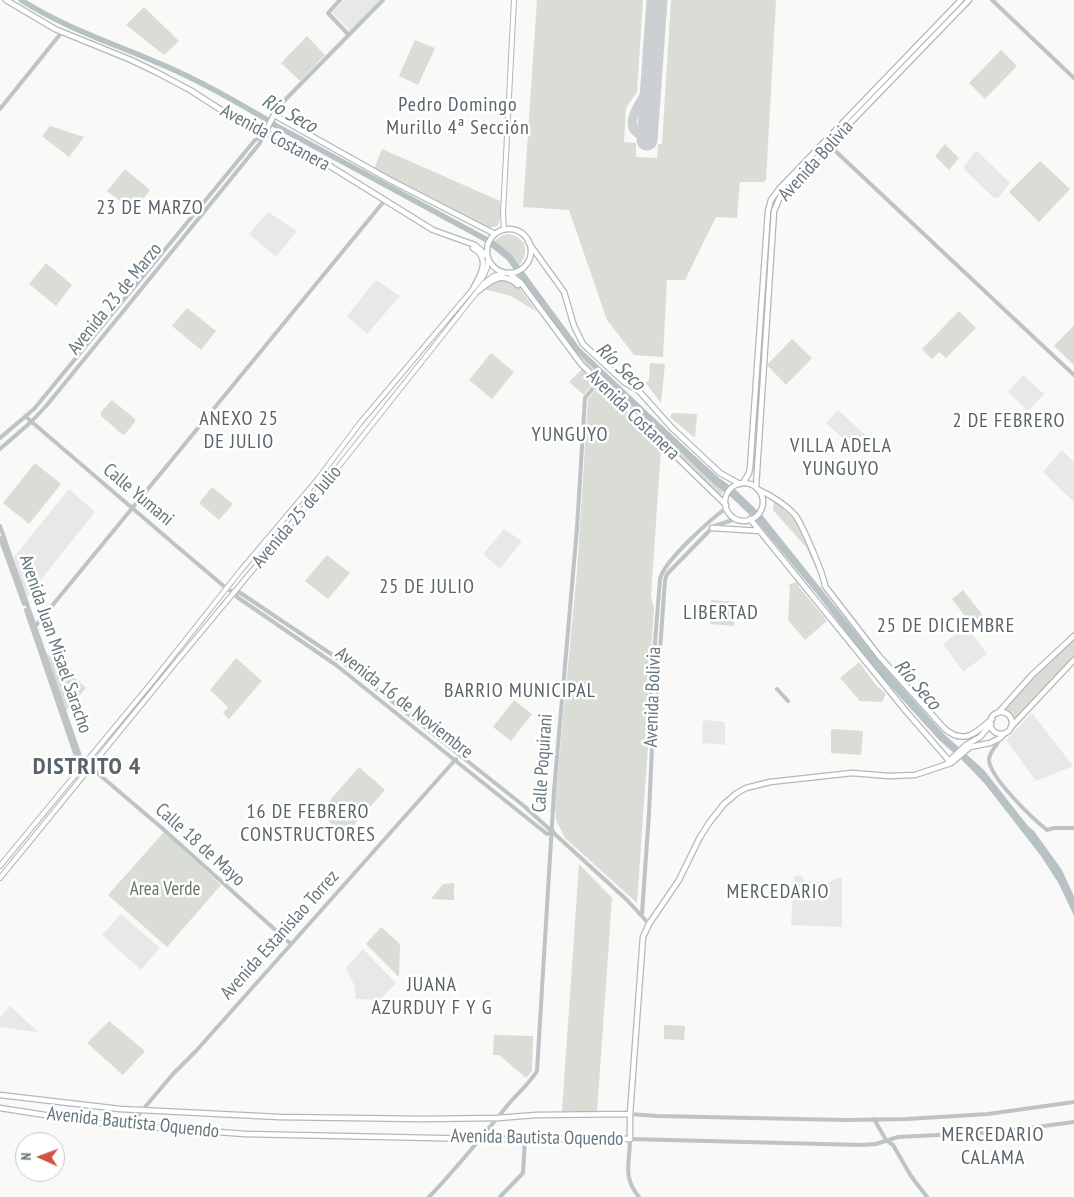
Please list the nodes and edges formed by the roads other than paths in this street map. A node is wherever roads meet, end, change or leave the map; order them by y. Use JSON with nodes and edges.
{"nodes":[{"id":1,"x":6,"y":0,"type":"edge"},
{"id":2,"x":340,"y":0,"type":"edge"},
{"id":3,"x":383,"y":0,"type":"edge"},
{"id":4,"x":514,"y":0,"type":"edge"},
{"id":5,"x":961,"y":0,"type":"edge"},
{"id":6,"x":969,"y":0,"type":"edge"},
{"id":7,"x":992,"y":0,"type":"edge"},
{"id":8,"x":62,"y":32,"type":"junction"},
{"id":9,"x":348,"y":34,"type":"junction"},
{"id":10,"x":1074,"y":78,"type":"edge"},
{"id":11,"x":0,"y":109,"type":"edge"},
{"id":12,"x":273,"y":118,"type":"junction"},
{"id":13,"x":263,"y":136,"type":"junction"},
{"id":14,"x":829,"y":146,"type":"junction"},
{"id":15,"x":212,"y":192,"type":"junction"},
{"id":16,"x":216,"y":197,"type":"junction"},
{"id":17,"x":385,"y":200,"type":"junction"},
{"id":18,"x":504,"y":230,"type":"junction"},
{"id":19,"x":493,"y":236,"type":"junction"},
{"id":20,"x":461,"y":241,"type":"junction"},
{"id":21,"x":528,"y":242,"type":"junction"},
{"id":22,"x":488,"y":257,"type":"junction"},
{"id":23,"x":508,"y":273,"type":"junction"},
{"id":24,"x":474,"y":287,"type":"junction"},
{"id":25,"x":478,"y":291,"type":"junction"},
{"id":26,"x":543,"y":314,"type":"junction"},
{"id":27,"x":1074,"y":375,"type":"edge"},
{"id":28,"x":598,"y":382,"type":"junction"},
{"id":29,"x":26,"y":417,"type":"junction"},
{"id":30,"x":31,"y":422,"type":"junction"},
{"id":31,"x":0,"y":438,"type":"edge"},
{"id":32,"x":0,"y":445,"type":"edge"},
{"id":33,"x":0,"y":450,"type":"edge"},
{"id":34,"x":740,"y":484,"type":"junction"},
{"id":35,"x":756,"y":488,"type":"junction"},
{"id":36,"x":726,"y":505,"type":"junction"},
{"id":37,"x":132,"y":508,"type":"junction"},
{"id":38,"x":736,"y":519,"type":"junction"},
{"id":39,"x":752,"y":519,"type":"junction"},
{"id":40,"x":0,"y":526,"type":"edge"},
{"id":41,"x":712,"y":528,"type":"junction"},
{"id":42,"x":760,"y":531,"type":"junction"},
{"id":43,"x":0,"y":538,"type":"edge"},
{"id":44,"x":226,"y":588,"type":"junction"},
{"id":45,"x":235,"y":593,"type":"junction"},
{"id":46,"x":34,"y":628,"type":"junction"},
{"id":47,"x":1074,"y":636,"type":"edge"},
{"id":48,"x":1074,"y":660,"type":"edge"},
{"id":49,"x":777,"y":689,"type":"dead end"},
{"id":50,"x":657,"y":692,"type":"dead end"},
{"id":51,"x":788,"y":701,"type":"dead end"},
{"id":52,"x":998,"y":713,"type":"junction"},
{"id":53,"x":991,"y":721,"type":"junction"},
{"id":54,"x":1011,"y":727,"type":"junction"},
{"id":55,"x":1005,"y":733,"type":"junction"},
{"id":56,"x":1000,"y":738,"type":"junction"},
{"id":57,"x":965,"y":748,"type":"junction"},
{"id":58,"x":459,"y":756,"type":"junction"},
{"id":59,"x":455,"y":761,"type":"junction"},
{"id":60,"x":949,"y":762,"type":"junction"},
{"id":61,"x":84,"y":765,"type":"junction"},
{"id":62,"x":89,"y":769,"type":"junction"},
{"id":63,"x":1074,"y":828,"type":"edge"},
{"id":64,"x":553,"y":831,"type":"junction"},
{"id":65,"x":0,"y":866,"type":"edge"},
{"id":66,"x":0,"y":878,"type":"edge"},
{"id":67,"x":642,"y":914,"type":"junction"},
{"id":68,"x":649,"y":924,"type":"junction"},
{"id":69,"x":291,"y":944,"type":"junction"},
{"id":70,"x":0,"y":1095,"type":"edge"},
{"id":71,"x":1074,"y":1102,"type":"edge"},
{"id":72,"x":0,"y":1108,"type":"edge"},
{"id":73,"x":143,"y":1111,"type":"junction"},
{"id":74,"x":630,"y":1114,"type":"junction"},
{"id":75,"x":498,"y":1118,"type":"junction"},
{"id":76,"x":874,"y":1119,"type":"junction"},
{"id":77,"x":1074,"y":1122,"type":"edge"},
{"id":78,"x":129,"y":1126,"type":"junction"},
{"id":79,"x":481,"y":1139,"type":"junction"},
{"id":80,"x":525,"y":1139,"type":"junction"},
{"id":81,"x":630,"y":1139,"type":"junction"},
{"id":82,"x":886,"y":1140,"type":"junction"},
{"id":83,"x":429,"y":1197,"type":"edge"},
{"id":84,"x":500,"y":1197,"type":"edge"},
{"id":85,"x":639,"y":1197,"type":"edge"},
{"id":86,"x":927,"y":1197,"type":"edge"}],
"edges":[{"from":1,"to":8,"type":"main road","name":"Avenida Costanera"},
{"from":2,"to":9,"type":"street"},
{"from":3,"to":9,"type":"street"},
{"from":4,"to":18,"type":"main road"},
{"from":5,"to":34,"type":"main road","name":"Avenida Bolivia"},
{"from":6,"to":14,"type":"main road","name":"Avenida Bolivia"},
{"from":7,"to":10,"type":"street"},
{"from":8,"to":11,"type":"street"},
{"from":8,"to":13,"type":"main road","name":"Avenida Costanera"},
{"from":9,"to":12,"type":"street"},
{"from":12,"to":13,"type":"main road"},
{"from":12,"to":19,"type":"main road","name":"Avenida Costanera"},
{"from":13,"to":15,"type":"street","name":"Avenida 23 de Marzo"},
{"from":13,"to":16,"type":"street","name":"Avenida 23 de Marzo"},
{"from":13,"to":17,"type":"main road","name":"Avenida Costanera"},
{"from":14,"to":27,"type":"street"},
{"from":14,"to":35,"type":"main road","name":"Avenida Bolivia"},
{"from":15,"to":16,"type":"street"},
{"from":15,"to":29,"type":"street","name":"Avenida 23 de Marzo"},
{"from":16,"to":30,"type":"street","name":"Avenida 23 de Marzo"},
{"from":17,"to":20,"type":"main road","name":"Avenida Costanera"},
{"from":17,"to":37,"type":"street"},
{"from":18,"to":19,"type":"main road"},
{"from":18,"to":21,"type":"main road"},
{"from":19,"to":22,"type":"main road"},
{"from":20,"to":22,"type":"main road","name":"Avenida Costanera"},
{"from":20,"to":24,"type":"main road"},
{"from":21,"to":23,"type":"main road"},
{"from":21,"to":34,"type":"main road","name":"Avenida Costanera"},
{"from":22,"to":23,"type":"main road"},
{"from":22,"to":24,"type":"main road","name":"Avenida 25 de Julio"},
{"from":23,"to":25,"type":"main road","name":"Avenida 25 de Julio"},
{"from":23,"to":26,"type":"main road","name":"Avenida Costanera"},
{"from":24,"to":44,"type":"main road","name":"Avenida 25 de Julio"},
{"from":25,"to":26,"type":"main road"},
{"from":25,"to":45,"type":"main road","name":"Avenida 25 de Julio"},
{"from":26,"to":28,"type":"main road","name":"Avenida Costanera"},
{"from":28,"to":36,"type":"main road","name":"Avenida Costanera"},
{"from":28,"to":64,"type":"street","name":"Calle Poquirani"},
{"from":29,"to":30,"type":"street","name":"Calle Yumani"},
{"from":29,"to":31,"type":"street","name":"Avenida 23 de Marzo"},
{"from":30,"to":33,"type":"street","name":"Avenida 23 de Marzo"},
{"from":30,"to":37,"type":"street","name":"Calle Yumani"},
{"from":32,"to":33,"type":"street"},
{"from":34,"to":35,"type":"main road"},
{"from":34,"to":36,"type":"main road"},
{"from":35,"to":39,"type":"main road"},
{"from":35,"to":53,"type":"main road"},
{"from":36,"to":38,"type":"main road"},
{"from":36,"to":67,"type":"street","name":"Avenida Bolivia"},
{"from":37,"to":44,"type":"street","name":"Calle Yumani"},
{"from":37,"to":46,"type":"street"},
{"from":38,"to":39,"type":"main road"},
{"from":38,"to":41,"type":"street","name":"Avenida Bolivia"},
{"from":39,"to":42,"type":"main road"},
{"from":40,"to":46,"type":"street","name":"Avenida Juan Misael Saracho"},
{"from":41,"to":42,"type":"main road"},
{"from":41,"to":50,"type":"street","name":"Avenida Bolivia"},
{"from":42,"to":60,"type":"main road"},
{"from":43,"to":46,"type":"street","name":"Avenida Juan Misael Saracho"},
{"from":44,"to":45,"type":"street","name":"Calle Yumani"},
{"from":44,"to":61,"type":"main road","name":"Avenida 25 de Julio"},
{"from":45,"to":58,"type":"street","name":"Avenida 16 de Noviembre"},
{"from":45,"to":59,"type":"street","name":"Avenida 16 de Noviembre"},
{"from":45,"to":62,"type":"main road","name":"Avenida 25 de Julio"},
{"from":46,"to":61,"type":"street","name":"Avenida Juan Misael Saracho"},
{"from":47,"to":52,"type":"main road"},
{"from":48,"to":54,"type":"main road"},
{"from":49,"to":51,"type":"street"},
{"from":52,"to":53,"type":"main road"},
{"from":52,"to":54,"type":"main road"},
{"from":53,"to":55,"type":"main road"},
{"from":53,"to":57,"type":"main road"},
{"from":54,"to":55,"type":"main road"},
{"from":55,"to":56,"type":"main road"},
{"from":56,"to":57,"type":"main road"},
{"from":56,"to":63,"type":"street"},
{"from":57,"to":60,"type":"main road"},
{"from":58,"to":59,"type":"street","name":"Avenida Estanislao Torrez"},
{"from":58,"to":64,"type":"street","name":"Avenida 16 de Noviembre"},
{"from":59,"to":64,"type":"street","name":"Avenida 16 de Noviembre"},
{"from":59,"to":69,"type":"street","name":"Avenida Estanislao Torrez"},
{"from":60,"to":68,"type":"main road"},
{"from":61,"to":62,"type":"street","name":"Avenida Juan Misael Saracho"},
{"from":61,"to":65,"type":"main road","name":"Avenida 25 de Julio"},
{"from":62,"to":66,"type":"main road","name":"Avenida 25 de Julio"},
{"from":62,"to":69,"type":"street","name":"Calle 18 de Mayo"},
{"from":64,"to":67,"type":"street","name":"Avenida 16 de Noviembre"},
{"from":64,"to":75,"type":"street","name":"Calle Poquirani"},
{"from":67,"to":68,"type":"street","name":"Avenida 16 de Noviembre"},
{"from":68,"to":74,"type":"main road"},
{"from":69,"to":73,"type":"street","name":"Avenida Estanislao Torrez"},
{"from":70,"to":73,"type":"main road","name":"Avenida Bautista Oquendo"},
{"from":71,"to":76,"type":"street","name":"Avenida Bautista Oquendo"},
{"from":72,"to":78,"type":"main road","name":"Avenida Bautista Oquendo"},
{"from":73,"to":75,"type":"main road","name":"Avenida Bautista Oquendo"},
{"from":73,"to":78,"type":"street","name":"Avenida Estanislao Torrez"},
{"from":74,"to":75,"type":"main road","name":"Avenida Bautista Oquendo"},
{"from":74,"to":76,"type":"street","name":"Avenida Bautista Oquendo"},
{"from":74,"to":81,"type":"main road"},
{"from":75,"to":79,"type":"street"},
{"from":76,"to":82,"type":"street"},
{"from":77,"to":82,"type":"street","name":"Avenida Bautista Oquendo"},
{"from":78,"to":79,"type":"main road","name":"Avenida Bautista Oquendo"},
{"from":79,"to":80,"type":"main road","name":"Avenida Bautista Oquendo"},
{"from":79,"to":83,"type":"street"},
{"from":80,"to":81,"type":"main road","name":"Avenida Bautista Oquendo"},
{"from":80,"to":84,"type":"street"},
{"from":81,"to":82,"type":"street","name":"Avenida Bautista Oquendo"},
{"from":81,"to":85,"type":"street"},
{"from":82,"to":86,"type":"street"}]}
